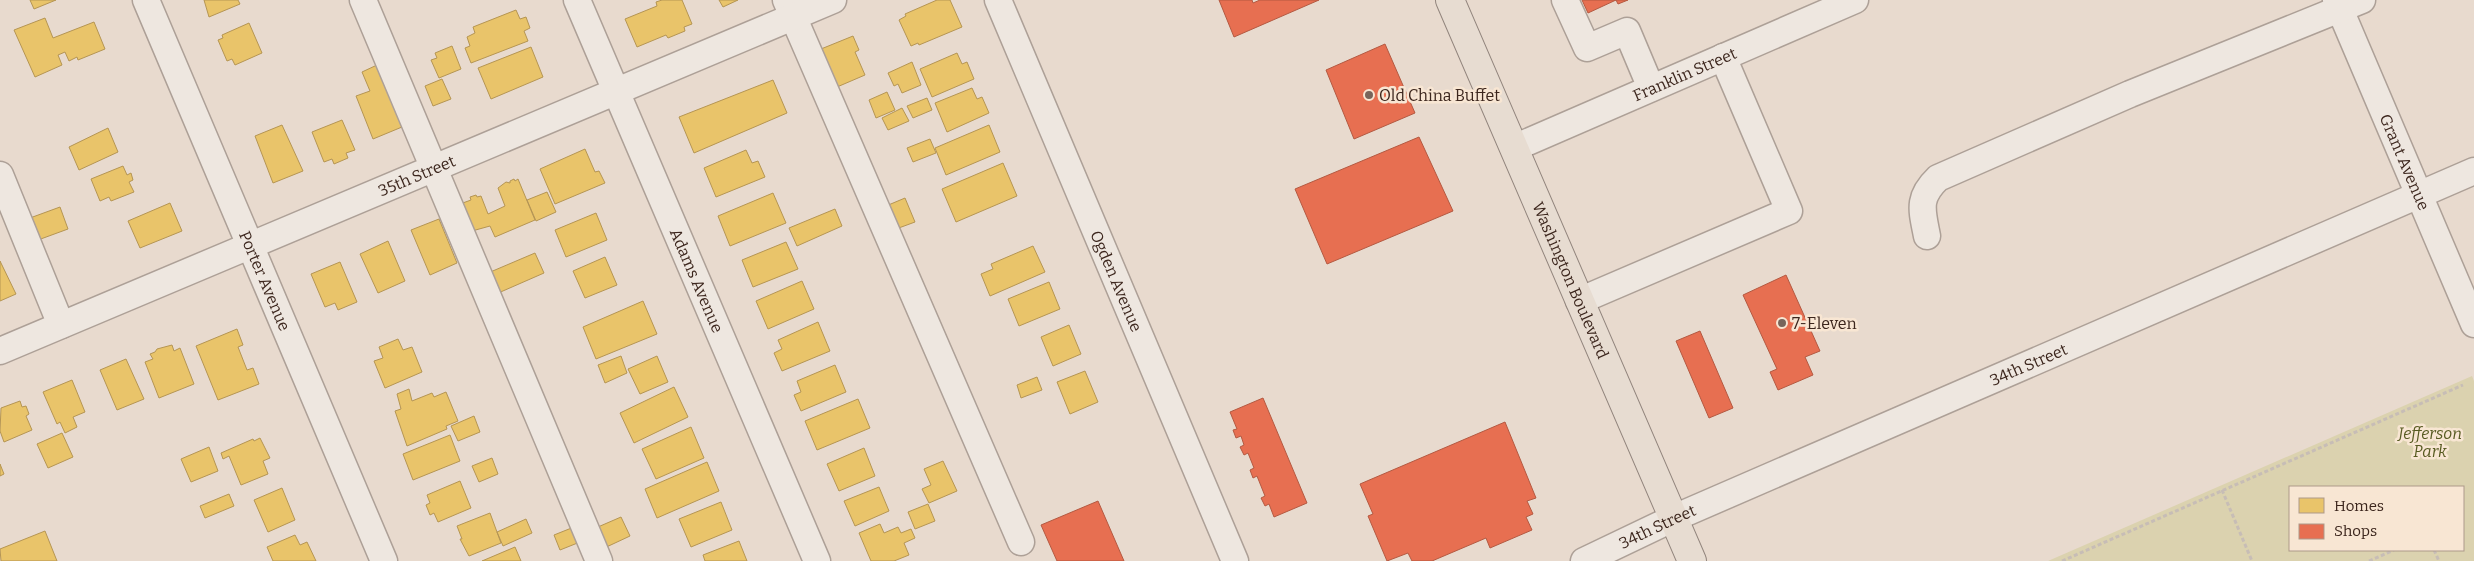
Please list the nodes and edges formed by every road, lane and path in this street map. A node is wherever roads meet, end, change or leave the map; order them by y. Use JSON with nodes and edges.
{"nodes":[{"id":1,"x":146,"y":0,"type":"edge"},
{"id":2,"x":363,"y":0,"type":"edge"},
{"id":3,"x":577,"y":0,"type":"edge"},
{"id":4,"x":833,"y":0,"type":"edge"},
{"id":5,"x":998,"y":0,"type":"edge"},
{"id":6,"x":1450,"y":0,"type":"edge"},
{"id":7,"x":1473,"y":0,"type":"edge"},
{"id":8,"x":1565,"y":0,"type":"edge"},
{"id":9,"x":1855,"y":0,"type":"edge"},
{"id":10,"x":2346,"y":3,"type":"edge"},
{"id":11,"x":789,"y":8,"type":"edge"},
{"id":12,"x":1464,"y":35,"type":"junction"},
{"id":13,"x":1723,"y":57,"type":"junction"},
{"id":14,"x":1651,"y":88,"type":"junction"},
{"id":15,"x":616,"y":92,"type":"junction"},
{"id":16,"x":1514,"y":148,"type":"junction"},
{"id":17,"x":435,"y":168,"type":"junction"},
{"id":18,"x":2474,"y":171,"type":"edge"},
{"id":19,"x":0,"y":175,"type":"edge"},
{"id":20,"x":2419,"y":194,"type":"junction"},
{"id":21,"x":1927,"y":236,"type":"dead end"},
{"id":22,"x":250,"y":246,"type":"junction"},
{"id":23,"x":1579,"y":301,"type":"junction"},
{"id":24,"x":2474,"y":324,"type":"edge"},
{"id":25,"x":61,"y":325,"type":"junction"},
{"id":26,"x":0,"y":351,"type":"edge"},
{"id":27,"x":2463,"y":385,"type":"dead end"},
{"id":28,"x":2222,"y":490,"type":"junction"},
{"id":29,"x":1674,"y":518,"type":"junction"},
{"id":30,"x":1021,"y":542,"type":"dead end"},
{"id":31,"x":2392,"y":551,"type":"edge"},
{"id":32,"x":384,"y":561,"type":"edge"},
{"id":33,"x":599,"y":561,"type":"edge"},
{"id":34,"x":817,"y":561,"type":"edge"},
{"id":35,"x":1235,"y":561,"type":"edge"},
{"id":36,"x":1584,"y":561,"type":"edge"},
{"id":37,"x":1692,"y":561,"type":"edge"},
{"id":38,"x":2062,"y":561,"type":"edge"},
{"id":39,"x":2252,"y":561,"type":"edge"},
{"id":40,"x":2369,"y":561,"type":"edge"}],
"edges":[{"from":1,"to":22,"type":"street","name":"Porter Avenue"},
{"from":2,"to":17,"type":"street"},
{"from":3,"to":15,"type":"street","name":"Adams Avenue"},
{"from":4,"to":11,"type":"street","name":"35th Street"},
{"from":5,"to":35,"type":"street","name":"Ogden Avenue"},
{"from":6,"to":12,"type":"main road","name":"Washington Boulevard"},
{"from":7,"to":12,"type":"main road"},
{"from":8,"to":14,"type":"street"},
{"from":9,"to":13,"type":"street","name":"Franklin Street"},
{"from":10,"to":20,"type":"street","name":"Grant Avenue"},
{"from":10,"to":21,"type":"street"},
{"from":11,"to":15,"type":"street","name":"35th Street"},
{"from":11,"to":30,"type":"street"},
{"from":12,"to":16,"type":"main road","name":"Washington Boulevard"},
{"from":13,"to":14,"type":"street","name":"Franklin Street"},
{"from":13,"to":23,"type":"street"},
{"from":14,"to":16,"type":"street","name":"Franklin Street"},
{"from":15,"to":17,"type":"street","name":"35th Street"},
{"from":15,"to":34,"type":"street","name":"Adams Avenue"},
{"from":16,"to":23,"type":"main road","name":"Washington Boulevard"},
{"from":17,"to":22,"type":"street","name":"35th Street"},
{"from":17,"to":33,"type":"street"},
{"from":18,"to":20,"type":"street","name":"34th Street"},
{"from":19,"to":25,"type":"street"},
{"from":20,"to":24,"type":"street","name":"Grant Avenue"},
{"from":20,"to":29,"type":"street","name":"34th Street"},
{"from":22,"to":25,"type":"street","name":"35th Street"},
{"from":22,"to":32,"type":"street","name":"Porter Avenue"},
{"from":23,"to":29,"type":"main road","name":"Washington Boulevard"},
{"from":25,"to":26,"type":"street","name":"35th Street"},
{"from":27,"to":28,"type":"path"},
{"from":28,"to":38,"type":"path"},
{"from":28,"to":39,"type":"path"},
{"from":29,"to":36,"type":"street","name":"34th Street"},
{"from":29,"to":37,"type":"main road","name":"Washington Boulevard"},
{"from":31,"to":40,"type":"path"}]}
